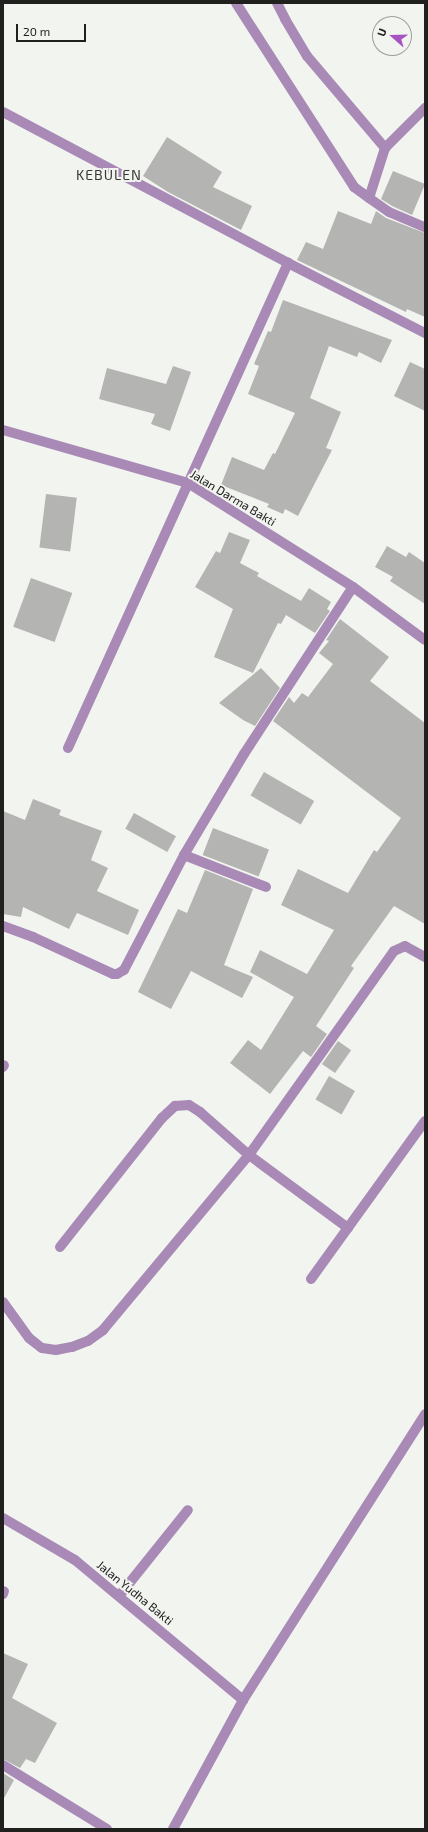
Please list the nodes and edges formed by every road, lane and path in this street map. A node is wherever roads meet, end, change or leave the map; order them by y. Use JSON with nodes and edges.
{"nodes":[{"id":1,"x":236,"y":3,"type":"edge"},
{"id":2,"x":277,"y":3,"type":"edge"},
{"id":3,"x":425,"y":108,"type":"edge"},
{"id":4,"x":3,"y":112,"type":"edge"},
{"id":5,"x":386,"y":148,"type":"junction"},
{"id":6,"x":370,"y":198,"type":"junction"},
{"id":7,"x":425,"y":227,"type":"edge"},
{"id":8,"x":288,"y":263,"type":"junction"},
{"id":9,"x":425,"y":333,"type":"edge"},
{"id":10,"x":3,"y":430,"type":"edge"},
{"id":11,"x":188,"y":484,"type":"junction"},
{"id":12,"x":353,"y":587,"type":"junction"},
{"id":13,"x":425,"y":640,"type":"edge"},
{"id":14,"x":68,"y":748,"type":"dead end"},
{"id":15,"x":184,"y":855,"type":"junction"},
{"id":16,"x":266,"y":887,"type":"dead end"},
{"id":17,"x":3,"y":926,"type":"edge"},
{"id":18,"x":425,"y":957,"type":"edge"},
{"id":19,"x":425,"y":1121,"type":"edge"},
{"id":20,"x":248,"y":1155,"type":"junction"},
{"id":21,"x":348,"y":1228,"type":"junction"},
{"id":22,"x":60,"y":1248,"type":"dead end"},
{"id":23,"x":311,"y":1278,"type":"dead end"},
{"id":24,"x":3,"y":1302,"type":"edge"},
{"id":25,"x":425,"y":1414,"type":"edge"},
{"id":26,"x":188,"y":1510,"type":"dead end"},
{"id":27,"x":3,"y":1518,"type":"edge"},
{"id":28,"x":119,"y":1596,"type":"junction"},
{"id":29,"x":243,"y":1700,"type":"junction"},
{"id":30,"x":3,"y":1765,"type":"edge"},
{"id":31,"x":107,"y":1829,"type":"edge"},
{"id":32,"x":173,"y":1829,"type":"edge"}],
"edges":[{"from":1,"to":6,"type":"street"},
{"from":2,"to":5,"type":"street"},
{"from":3,"to":5,"type":"street"},
{"from":4,"to":8,"type":"street"},
{"from":5,"to":6,"type":"street"},
{"from":6,"to":7,"type":"street"},
{"from":8,"to":9,"type":"street"},
{"from":8,"to":11,"type":"street"},
{"from":10,"to":11,"type":"street","name":"Jalan Darma Bakti"},
{"from":11,"to":12,"type":"street","name":"Jalan Darma Bakti"},
{"from":11,"to":14,"type":"street"},
{"from":12,"to":13,"type":"street","name":"Jalan Darma Bakti"},
{"from":12,"to":15,"type":"street"},
{"from":15,"to":16,"type":"street"},
{"from":15,"to":17,"type":"street"},
{"from":18,"to":20,"type":"street"},
{"from":19,"to":21,"type":"street"},
{"from":20,"to":21,"type":"street"},
{"from":20,"to":22,"type":"street"},
{"from":20,"to":24,"type":"street"},
{"from":21,"to":23,"type":"street"},
{"from":25,"to":29,"type":"street"},
{"from":26,"to":28,"type":"street"},
{"from":27,"to":28,"type":"street","name":"Jalan Yudha Bakti"},
{"from":28,"to":29,"type":"street","name":"Jalan Yudha Bakti"},
{"from":29,"to":32,"type":"street"},
{"from":30,"to":31,"type":"street"}]}
